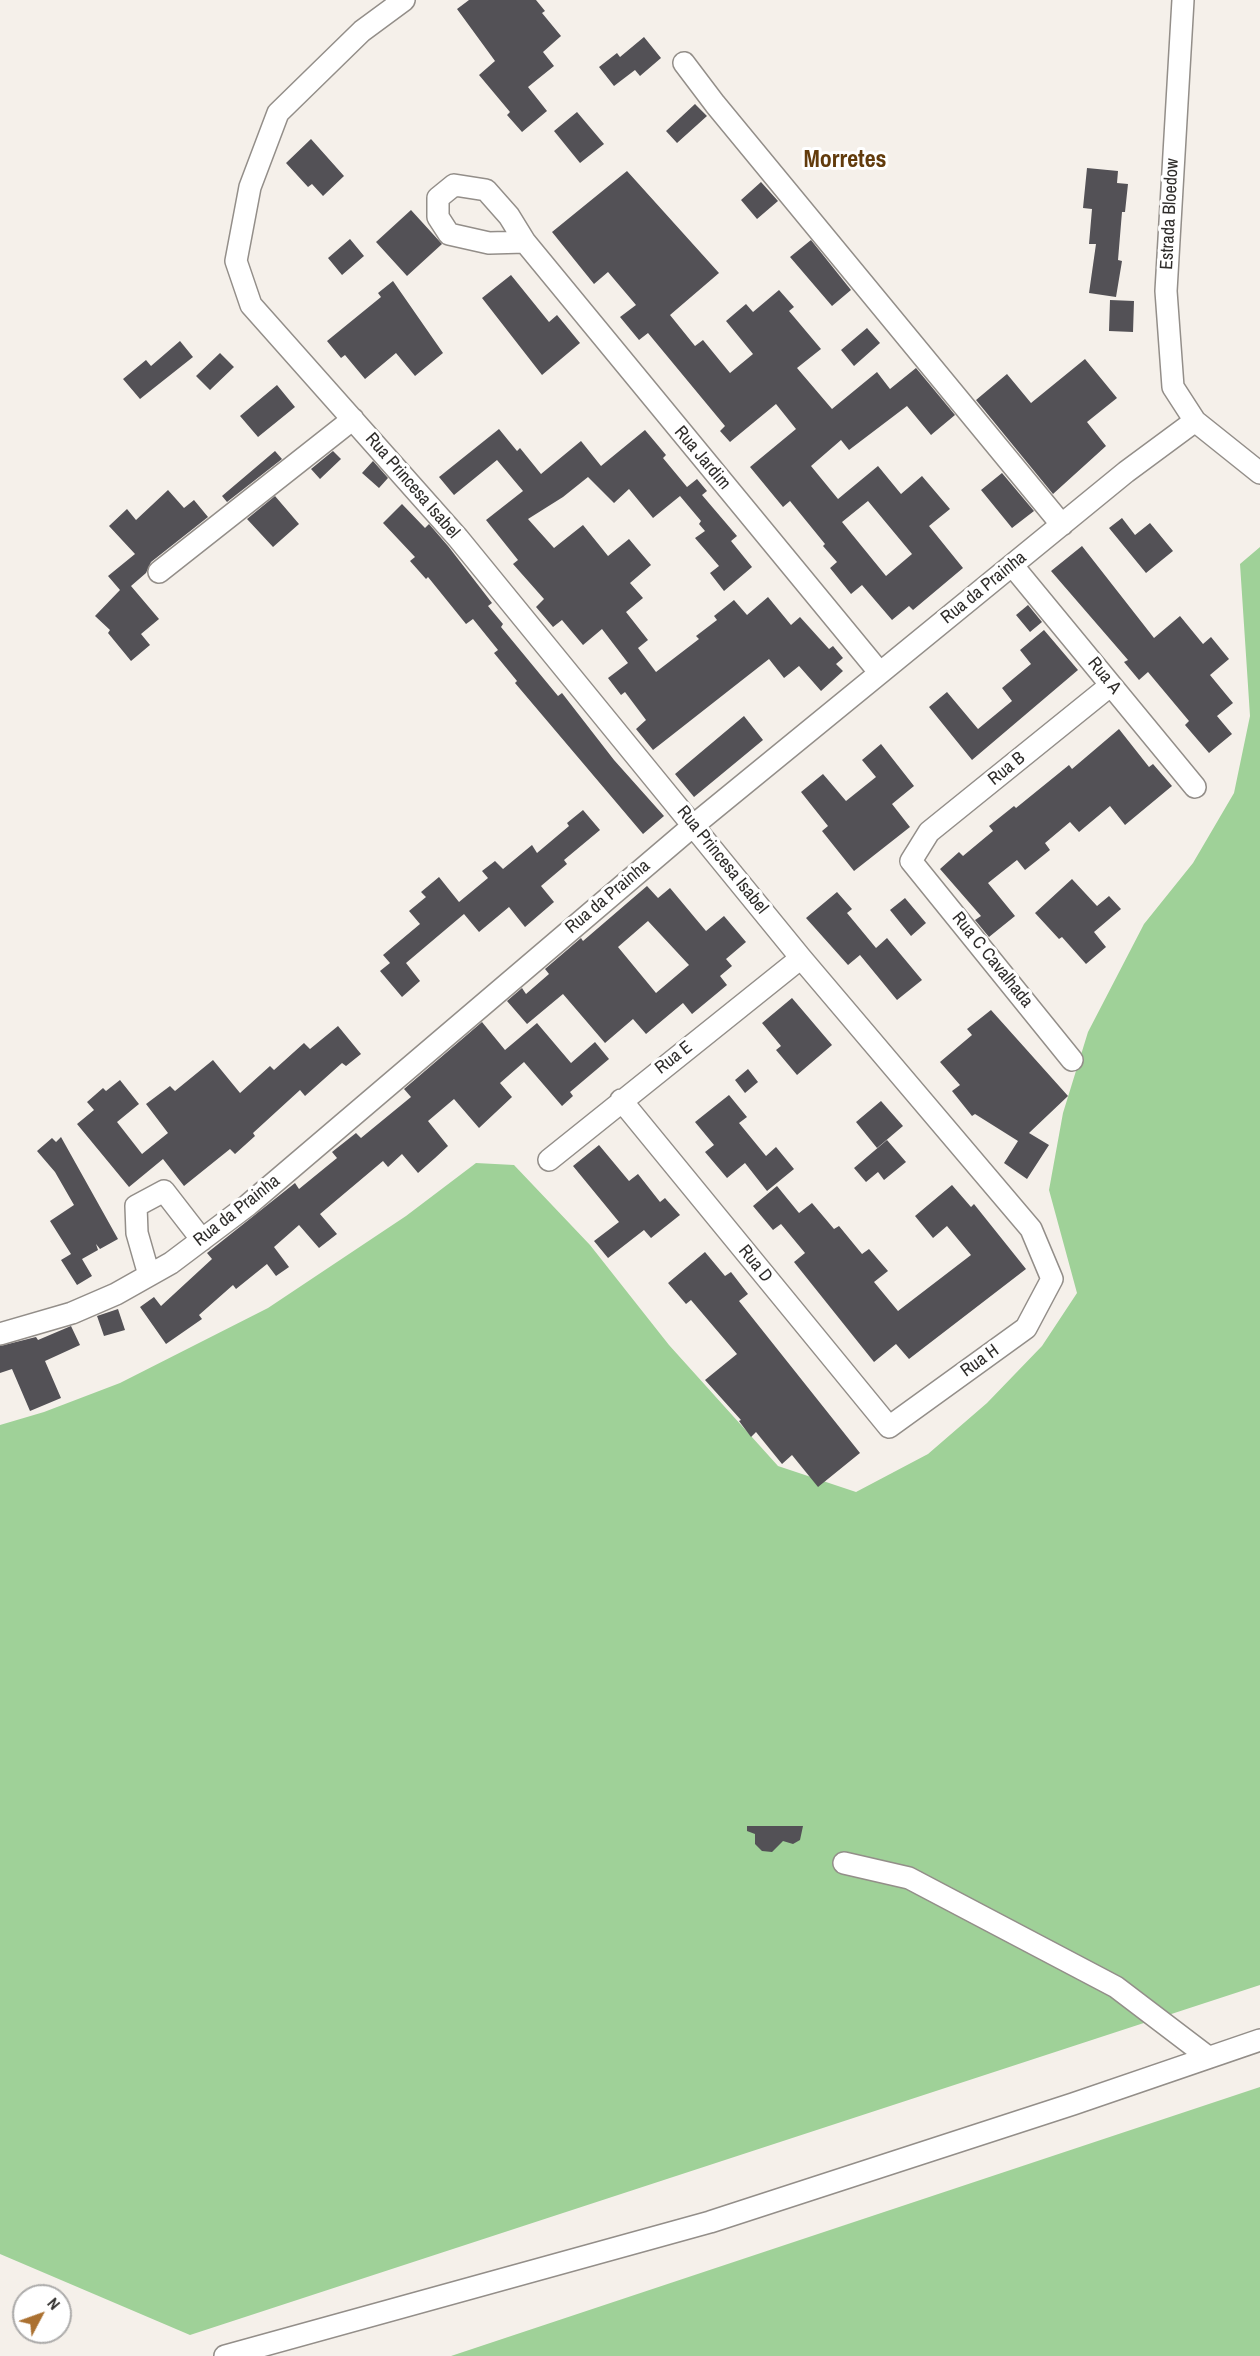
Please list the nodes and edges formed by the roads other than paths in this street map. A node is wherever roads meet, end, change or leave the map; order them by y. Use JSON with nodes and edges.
{"nodes":[{"id":1,"x":404,"y":0,"type":"edge"},
{"id":2,"x":1183,"y":0,"type":"edge"},
{"id":3,"x":684,"y":63,"type":"dead end"},
{"id":4,"x":525,"y":242,"type":"dead end"},
{"id":5,"x":353,"y":419,"type":"junction"},
{"id":6,"x":1196,"y":421,"type":"junction"},
{"id":7,"x":1260,"y":473,"type":"edge"},
{"id":8,"x":1062,"y":525,"type":"junction"},
{"id":9,"x":1012,"y":565,"type":"junction"},
{"id":10,"x":159,"y":572,"type":"dead end"},
{"id":11,"x":880,"y":673,"type":"junction"},
{"id":12,"x":1111,"y":685,"type":"junction"},
{"id":13,"x":1195,"y":787,"type":"dead end"},
{"id":14,"x":694,"y":825,"type":"junction"},
{"id":15,"x":911,"y":861,"type":"joint"},
{"id":16,"x":801,"y":958,"type":"junction"},
{"id":17,"x":1072,"y":1060,"type":"dead end"},
{"id":18,"x":621,"y":1100,"type":"junction"},
{"id":19,"x":549,"y":1160,"type":"dead end"},
{"id":20,"x":202,"y":1239,"type":"junction"},
{"id":21,"x":149,"y":1275,"type":"junction"},
{"id":22,"x":0,"y":1334,"type":"edge"},
{"id":23,"x":889,"y":1427,"type":"joint"},
{"id":24,"x":844,"y":1863,"type":"dead end"},
{"id":25,"x":1260,"y":2040,"type":"edge"},
{"id":26,"x":1208,"y":2057,"type":"junction"},
{"id":27,"x":225,"y":2356,"type":"edge"}],
"edges":[{"from":1,"to":5,"type":"street","name":"Rua Princesa Isabel"},
{"from":2,"to":6,"type":"street","name":"Estrada Bloedow"},
{"from":3,"to":8,"type":"street"},
{"from":4,"to":11,"type":"street","name":"Rua Jardim"},
{"from":5,"to":10,"type":"street"},
{"from":5,"to":14,"type":"street","name":"Rua Princesa Isabel"},
{"from":6,"to":7,"type":"street","name":"Estrada Bloedow"},
{"from":6,"to":8,"type":"street","name":"Rua da Prainha"},
{"from":8,"to":9,"type":"street","name":"Rua da Prainha"},
{"from":9,"to":11,"type":"street","name":"Rua da Prainha"},
{"from":9,"to":12,"type":"street","name":"Rua A"},
{"from":11,"to":14,"type":"street","name":"Rua da Prainha"},
{"from":12,"to":13,"type":"street","name":"Rua A"},
{"from":12,"to":15,"type":"street","name":"Rua B"},
{"from":14,"to":16,"type":"street","name":"Rua Princesa Isabel"},
{"from":14,"to":20,"type":"street","name":"Rua da Prainha"},
{"from":15,"to":17,"type":"street","name":"Rua C Cavalhada"},
{"from":16,"to":18,"type":"street","name":"Rua E"},
{"from":16,"to":23,"type":"street","name":"Rua H"},
{"from":18,"to":19,"type":"street","name":"Rua E"},
{"from":18,"to":23,"type":"street","name":"Rua D"},
{"from":20,"to":21,"type":"street","name":"Rua da Prainha"},
{"from":20,"to":21,"type":"street"},
{"from":21,"to":22,"type":"street","name":"Rua da Prainha"},
{"from":24,"to":26,"type":"street"},
{"from":25,"to":26,"type":"street"},
{"from":26,"to":27,"type":"street"}]}
